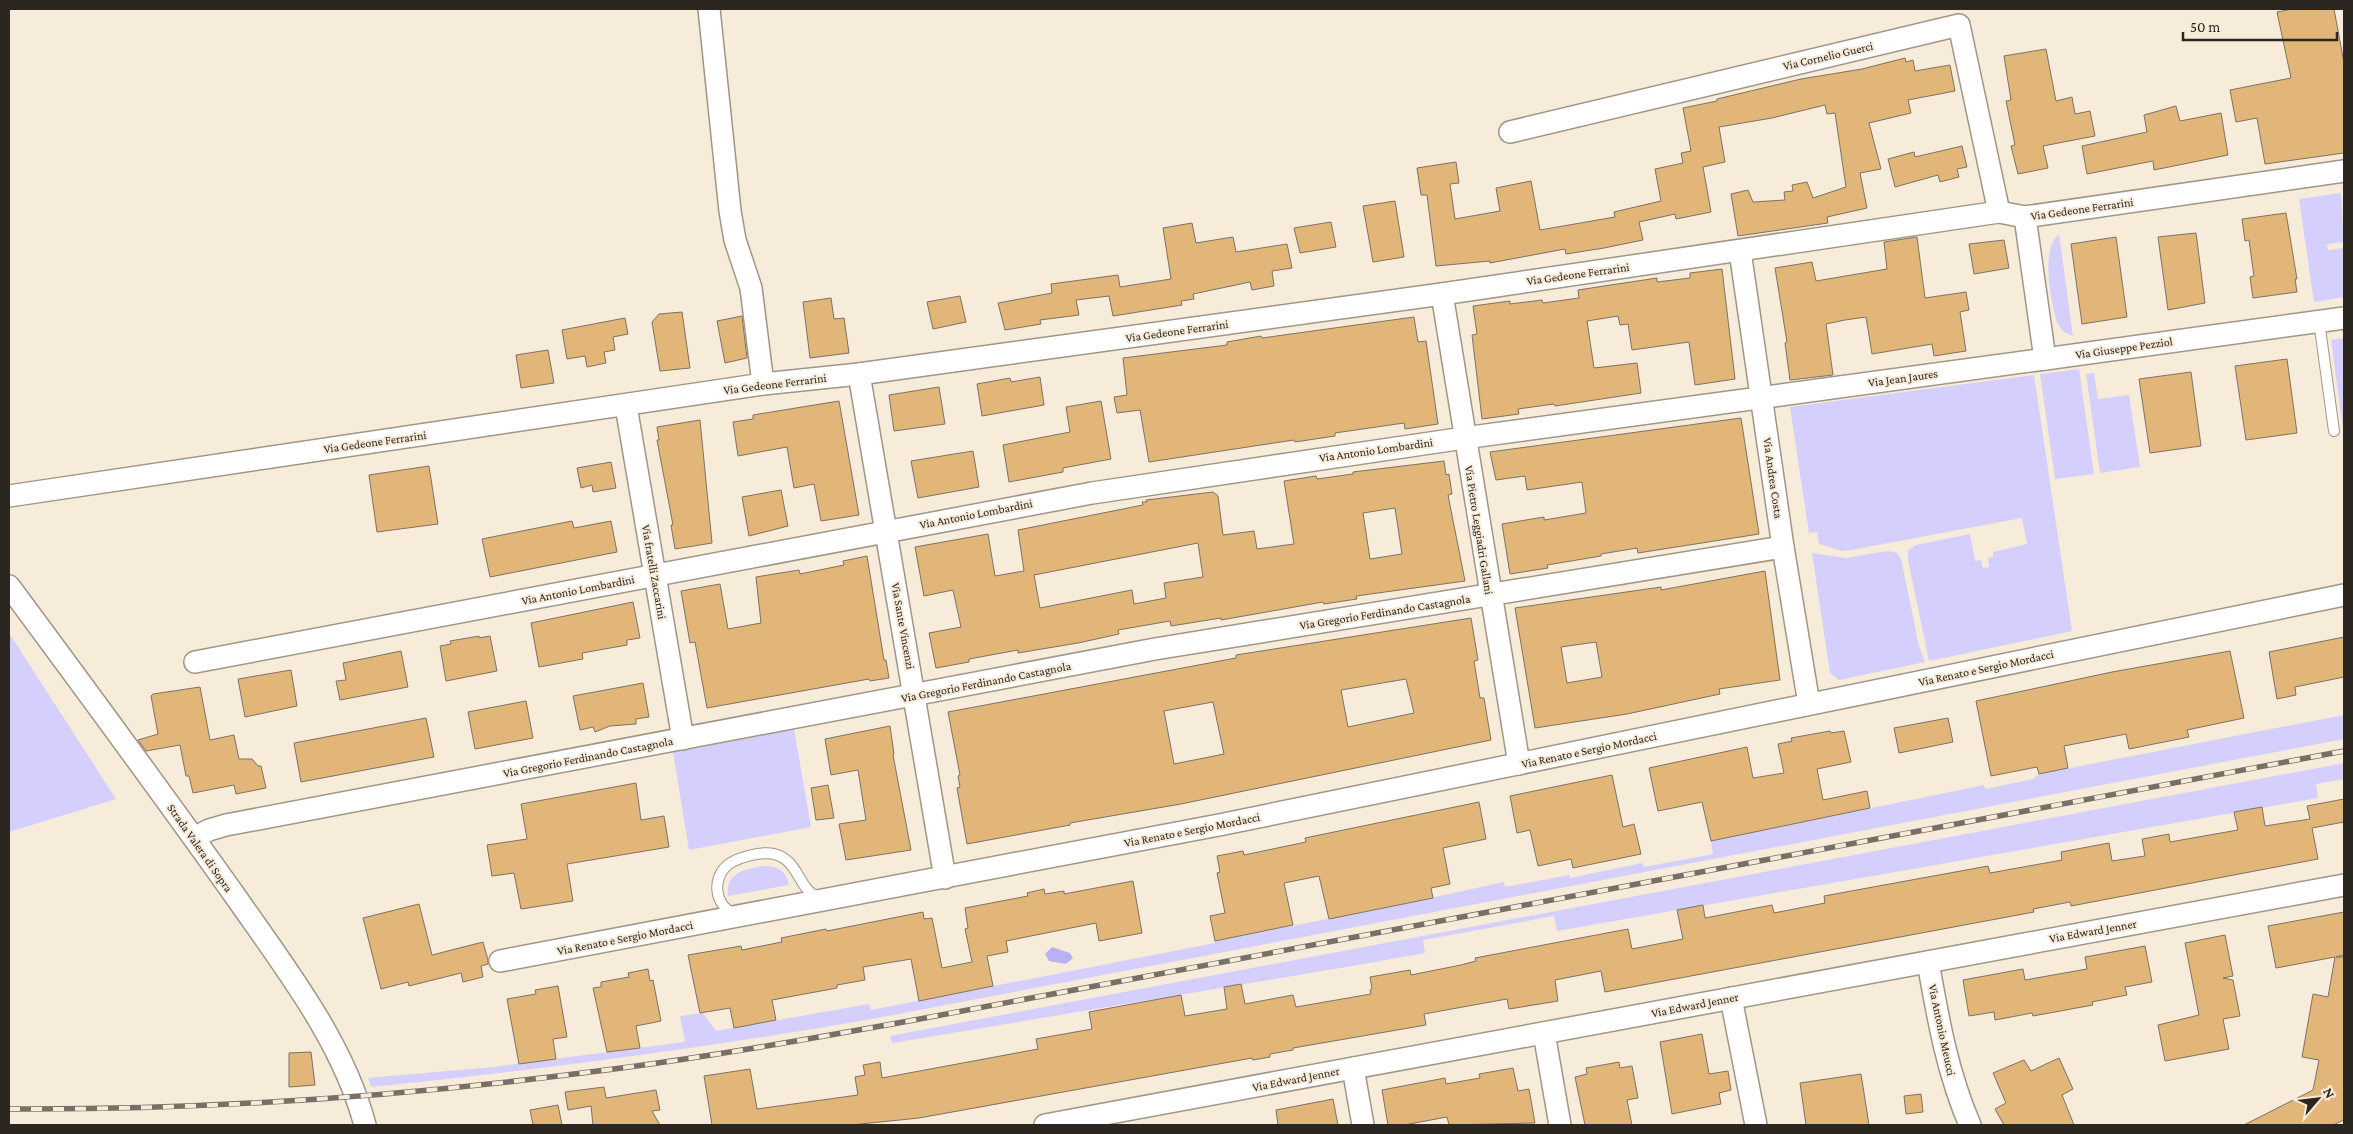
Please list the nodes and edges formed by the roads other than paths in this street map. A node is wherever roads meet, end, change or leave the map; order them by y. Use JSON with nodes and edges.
{"nodes":[{"id":1,"x":710,"y":9,"type":"edge"},
{"id":2,"x":1510,"y":132,"type":"dead end"},
{"id":3,"x":2344,"y":171,"type":"edge"},
{"id":4,"x":1999,"y":212,"type":"junction"},
{"id":5,"x":2025,"y":217,"type":"junction"},
{"id":6,"x":1740,"y":251,"type":"junction"},
{"id":7,"x":1442,"y":294,"type":"junction"},
{"id":8,"x":2344,"y":318,"type":"edge"},
{"id":9,"x":2319,"y":321,"type":"junction"},
{"id":10,"x":2046,"y":359,"type":"junction"},
{"id":11,"x":859,"y":374,"type":"junction"},
{"id":12,"x":763,"y":384,"type":"junction"},
{"id":13,"x":1761,"y":397,"type":"junction"},
{"id":14,"x":626,"y":406,"type":"junction"},
{"id":15,"x":2334,"y":431,"type":"dead end"},
{"id":16,"x":1464,"y":438,"type":"junction"},
{"id":17,"x":9,"y":496,"type":"edge"},
{"id":18,"x":887,"y":531,"type":"junction"},
{"id":19,"x":1783,"y":547,"type":"junction"},
{"id":20,"x":655,"y":575,"type":"junction"},
{"id":21,"x":9,"y":586,"type":"edge"},
{"id":22,"x":1490,"y":595,"type":"junction"},
{"id":23,"x":2344,"y":595,"type":"edge"},
{"id":24,"x":195,"y":662,"type":"dead end"},
{"id":25,"x":915,"y":695,"type":"junction"},
{"id":26,"x":1809,"y":704,"type":"junction"},
{"id":27,"x":682,"y":739,"type":"junction"},
{"id":28,"x":1519,"y":764,"type":"junction"},
{"id":29,"x":194,"y":838,"type":"junction"},
{"id":30,"x":945,"y":878,"type":"junction"},
{"id":31,"x":2344,"y":885,"type":"edge"},
{"id":32,"x":833,"y":899,"type":"junction"},
{"id":33,"x":751,"y":914,"type":"junction"},
{"id":34,"x":500,"y":961,"type":"dead end"},
{"id":35,"x":1928,"y":962,"type":"junction"},
{"id":36,"x":1732,"y":998,"type":"junction"},
{"id":37,"x":1544,"y":1033,"type":"junction"},
{"id":38,"x":1353,"y":1068,"type":"junction"},
{"id":39,"x":1115,"y":1119,"type":"edge"},
{"id":40,"x":365,"y":1125,"type":"edge"},
{"id":41,"x":1045,"y":1125,"type":"edge"},
{"id":42,"x":1363,"y":1125,"type":"edge"},
{"id":43,"x":1560,"y":1125,"type":"edge"},
{"id":44,"x":1756,"y":1125,"type":"edge"},
{"id":45,"x":1970,"y":1125,"type":"edge"}],
"edges":[{"from":1,"to":12,"type":"street"},
{"from":2,"to":4,"type":"street","name":"Via Cornelio Guerci"},
{"from":3,"to":5,"type":"street","name":"Via Gedeone Ferrarini"},
{"from":4,"to":5,"type":"street","name":"Via Gedeone Ferrarini"},
{"from":4,"to":6,"type":"street","name":"Via Gedeone Ferrarini"},
{"from":5,"to":10,"type":"street"},
{"from":6,"to":7,"type":"street","name":"Via Gedeone Ferrarini"},
{"from":6,"to":13,"type":"street","name":"Via Andrea Costa"},
{"from":7,"to":11,"type":"street","name":"Via Gedeone Ferrarini"},
{"from":7,"to":16,"type":"street","name":"Via Pietro Leggiadri Gallani"},
{"from":8,"to":9,"type":"street","name":"Via Giuseppe Pezziol"},
{"from":9,"to":10,"type":"street","name":"Via Giuseppe Pezziol"},
{"from":9,"to":15,"type":"lane"},
{"from":10,"to":13,"type":"street","name":"Via Jean Jaures"},
{"from":11,"to":12,"type":"street","name":"Via Gedeone Ferrarini"},
{"from":11,"to":18,"type":"street","name":"Via Sante Vincenzi"},
{"from":12,"to":14,"type":"street","name":"Via Gedeone Ferrarini"},
{"from":13,"to":16,"type":"street","name":"Via Antonio Lombardini"},
{"from":13,"to":19,"type":"street","name":"Via Andrea Costa"},
{"from":14,"to":17,"type":"street","name":"Via Gedeone Ferrarini"},
{"from":14,"to":20,"type":"street","name":"Via fratelli Zaccarini"},
{"from":16,"to":18,"type":"street","name":"Via Antonio Lombardini"},
{"from":16,"to":22,"type":"street","name":"Via Pietro Leggiadri Gallani"},
{"from":18,"to":20,"type":"street","name":"Via Antonio Lombardini"},
{"from":18,"to":25,"type":"street","name":"Via Sante Vincenzi"},
{"from":19,"to":22,"type":"street","name":"Via Gregorio Ferdinando Castagnola"},
{"from":19,"to":26,"type":"street","name":"Via Andrea Costa"},
{"from":20,"to":24,"type":"street","name":"Via Antonio Lombardini"},
{"from":20,"to":27,"type":"street","name":"Via fratelli Zaccarini"},
{"from":21,"to":29,"type":"street","name":"Strada Valera di Sopra"},
{"from":22,"to":25,"type":"street","name":"Via Gregorio Ferdinando Castagnola"},
{"from":22,"to":28,"type":"street","name":"Via Pietro Leggiadri Gallani"},
{"from":23,"to":26,"type":"street","name":"Via Renato e Sergio Mordacci"},
{"from":25,"to":27,"type":"street","name":"Via Gregorio Ferdinando Castagnola"},
{"from":25,"to":30,"type":"street","name":"Via Sante Vincenzi"},
{"from":26,"to":28,"type":"street","name":"Via Renato e Sergio Mordacci"},
{"from":27,"to":29,"type":"street","name":"Via Gregorio Ferdinando Castagnola"},
{"from":28,"to":30,"type":"street","name":"Via Renato e Sergio Mordacci"},
{"from":29,"to":40,"type":"street","name":"Strada Valera di Sopra"},
{"from":30,"to":32,"type":"street","name":"Via Renato e Sergio Mordacci"},
{"from":31,"to":35,"type":"street","name":"Via Edward Jenner"},
{"from":32,"to":33,"type":"street","name":"Via Renato e Sergio Mordacci"},
{"from":32,"to":33,"type":"lane","name":"Via Renato e Sergio Mordacci"},
{"from":33,"to":34,"type":"street","name":"Via Renato e Sergio Mordacci"},
{"from":35,"to":36,"type":"street","name":"Via Edward Jenner"},
{"from":35,"to":45,"type":"street","name":"Via Antonio Meucci"},
{"from":36,"to":37,"type":"street","name":"Via Edward Jenner"},
{"from":36,"to":44,"type":"street"},
{"from":37,"to":38,"type":"street","name":"Via Edward Jenner"},
{"from":37,"to":43,"type":"street"},
{"from":38,"to":39,"type":"street","name":"Via Edward Jenner"},
{"from":38,"to":42,"type":"street"},
{"from":39,"to":41,"type":"street","name":"Via Edward Jenner"}]}
